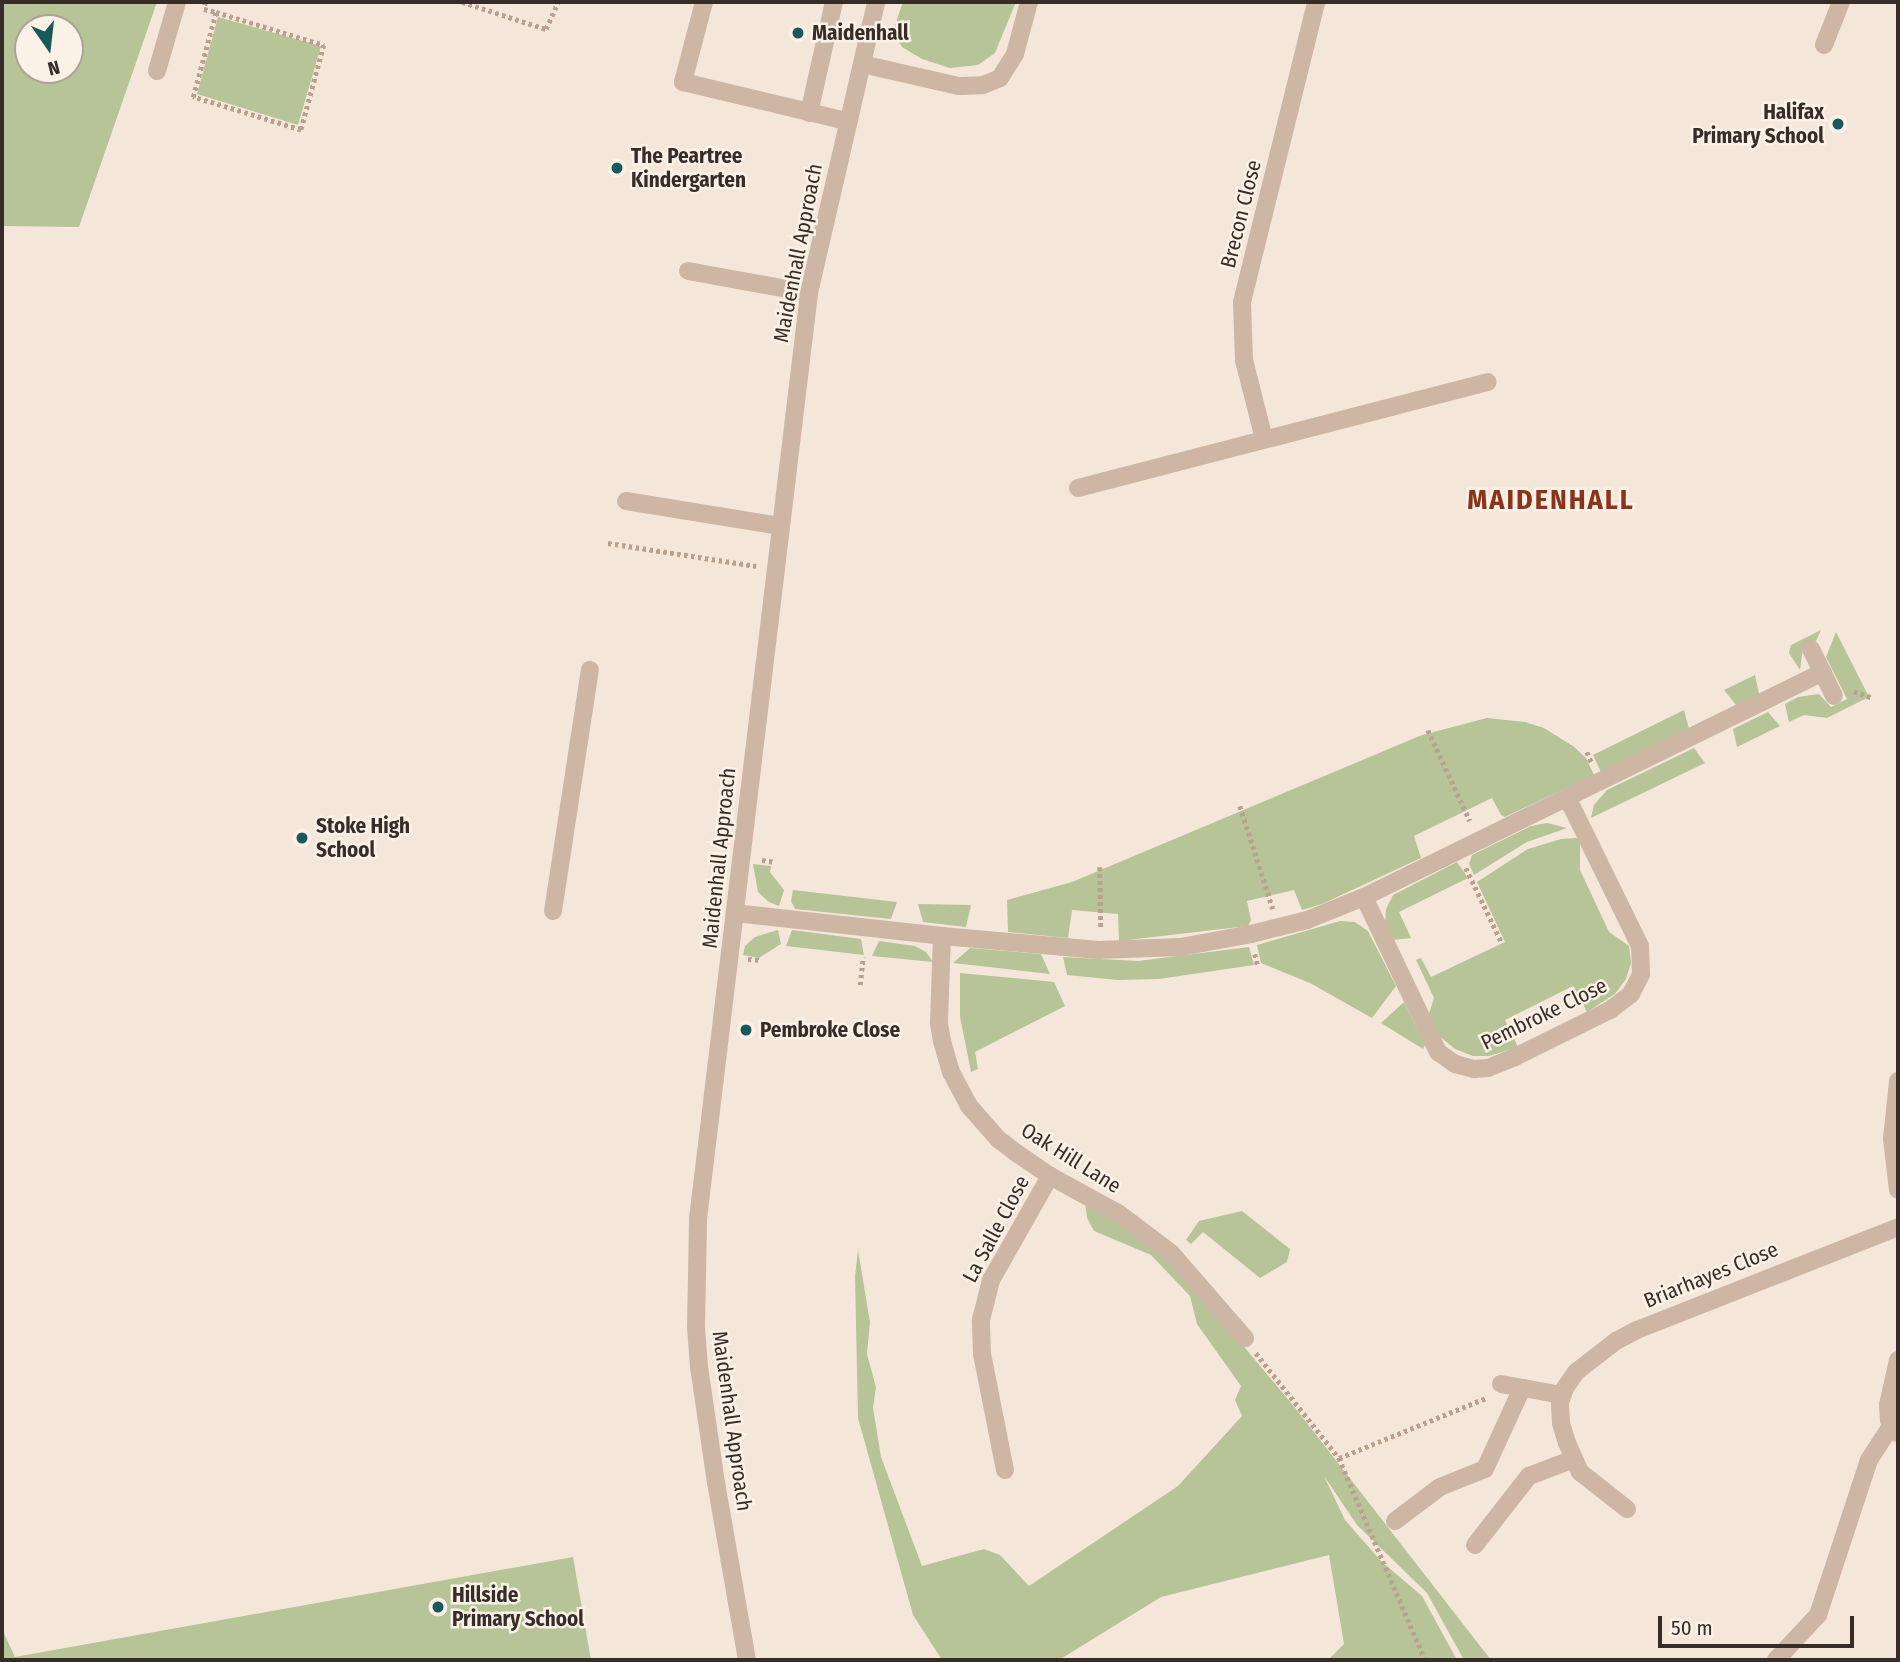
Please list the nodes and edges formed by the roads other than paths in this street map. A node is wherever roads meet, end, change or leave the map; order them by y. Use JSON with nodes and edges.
{"nodes":[{"id":1,"x":177,"y":2,"type":"edge"},
{"id":2,"x":704,"y":2,"type":"edge"},
{"id":3,"x":834,"y":2,"type":"edge"},
{"id":4,"x":876,"y":2,"type":"edge"},
{"id":5,"x":1029,"y":2,"type":"edge"},
{"id":6,"x":1317,"y":2,"type":"edge"},
{"id":7,"x":1841,"y":2,"type":"edge"},
{"id":8,"x":1824,"y":45,"type":"dead end"},
{"id":9,"x":862,"y":64,"type":"junction"},
{"id":10,"x":157,"y":71,"type":"dead end"},
{"id":11,"x":809,"y":113,"type":"junction"},
{"id":12,"x":847,"y":121,"type":"junction"},
{"id":13,"x":688,"y":271,"type":"dead end"},
{"id":14,"x":809,"y":293,"type":"junction"},
{"id":15,"x":1487,"y":382,"type":"dead end"},
{"id":16,"x":1264,"y":439,"type":"junction"},
{"id":17,"x":1078,"y":488,"type":"dead end"},
{"id":18,"x":626,"y":501,"type":"dead end"},
{"id":19,"x":781,"y":526,"type":"junction"},
{"id":20,"x":1811,"y":649,"type":"dead end"},
{"id":21,"x":590,"y":670,"type":"dead end"},
{"id":22,"x":1823,"y":673,"type":"junction"},
{"id":23,"x":1834,"y":696,"type":"dead end"},
{"id":24,"x":1568,"y":799,"type":"junction"},
{"id":25,"x":1364,"y":897,"type":"junction"},
{"id":26,"x":553,"y":911,"type":"dead end"},
{"id":27,"x":735,"y":913,"type":"junction"},
{"id":28,"x":942,"y":936,"type":"junction"},
{"id":29,"x":1898,"y":1081,"type":"edge"},
{"id":30,"x":1050,"y":1176,"type":"junction"},
{"id":31,"x":1898,"y":1190,"type":"edge"},
{"id":32,"x":1898,"y":1227,"type":"edge"},
{"id":33,"x":1245,"y":1339,"type":"road end"},
{"id":34,"x":1898,"y":1360,"type":"edge"},
{"id":35,"x":1501,"y":1384,"type":"road end"},
{"id":36,"x":1522,"y":1388,"type":"junction"},
{"id":37,"x":1561,"y":1395,"type":"junction"},
{"id":38,"x":1895,"y":1431,"type":"edge"},
{"id":39,"x":1574,"y":1459,"type":"junction"},
{"id":40,"x":1005,"y":1470,"type":"dead end"},
{"id":41,"x":1627,"y":1509,"type":"dead end"},
{"id":42,"x":1395,"y":1521,"type":"dead end"},
{"id":43,"x":1475,"y":1545,"type":"dead end"},
{"id":44,"x":747,"y":1660,"type":"edge"},
{"id":45,"x":1776,"y":1660,"type":"edge"}],
"edges":[{"from":1,"to":10,"type":"street"},
{"from":2,"to":11,"type":"street"},
{"from":3,"to":11,"type":"street"},
{"from":4,"to":9,"type":"street","name":"Maidenhall Approach"},
{"from":5,"to":9,"type":"street"},
{"from":6,"to":16,"type":"street","name":"Brecon Close"},
{"from":7,"to":8,"type":"street"},
{"from":9,"to":12,"type":"street","name":"Maidenhall Approach"},
{"from":11,"to":12,"type":"street"},
{"from":12,"to":14,"type":"street","name":"Maidenhall Approach"},
{"from":13,"to":14,"type":"street"},
{"from":14,"to":19,"type":"street","name":"Maidenhall Approach"},
{"from":15,"to":16,"type":"street"},
{"from":16,"to":17,"type":"street"},
{"from":18,"to":19,"type":"street"},
{"from":19,"to":27,"type":"street","name":"Maidenhall Approach"},
{"from":20,"to":22,"type":"street"},
{"from":21,"to":26,"type":"street"},
{"from":22,"to":23,"type":"street"},
{"from":22,"to":24,"type":"street"},
{"from":24,"to":25,"type":"street"},
{"from":24,"to":25,"type":"street","name":"Pembroke Close"},
{"from":25,"to":28,"type":"street"},
{"from":27,"to":28,"type":"street"},
{"from":27,"to":44,"type":"street","name":"Maidenhall Approach"},
{"from":28,"to":30,"type":"street","name":"Oak Hill Lane"},
{"from":29,"to":31,"type":"street"},
{"from":30,"to":33,"type":"street","name":"Oak Hill Lane"},
{"from":30,"to":40,"type":"street","name":"La Salle Close"},
{"from":32,"to":37,"type":"street","name":"Briarhayes Close"},
{"from":34,"to":38,"type":"street"},
{"from":35,"to":36,"type":"street"},
{"from":36,"to":37,"type":"street"},
{"from":36,"to":42,"type":"street"},
{"from":37,"to":39,"type":"street"},
{"from":38,"to":45,"type":"street"},
{"from":39,"to":41,"type":"street"},
{"from":39,"to":43,"type":"street"}]}
